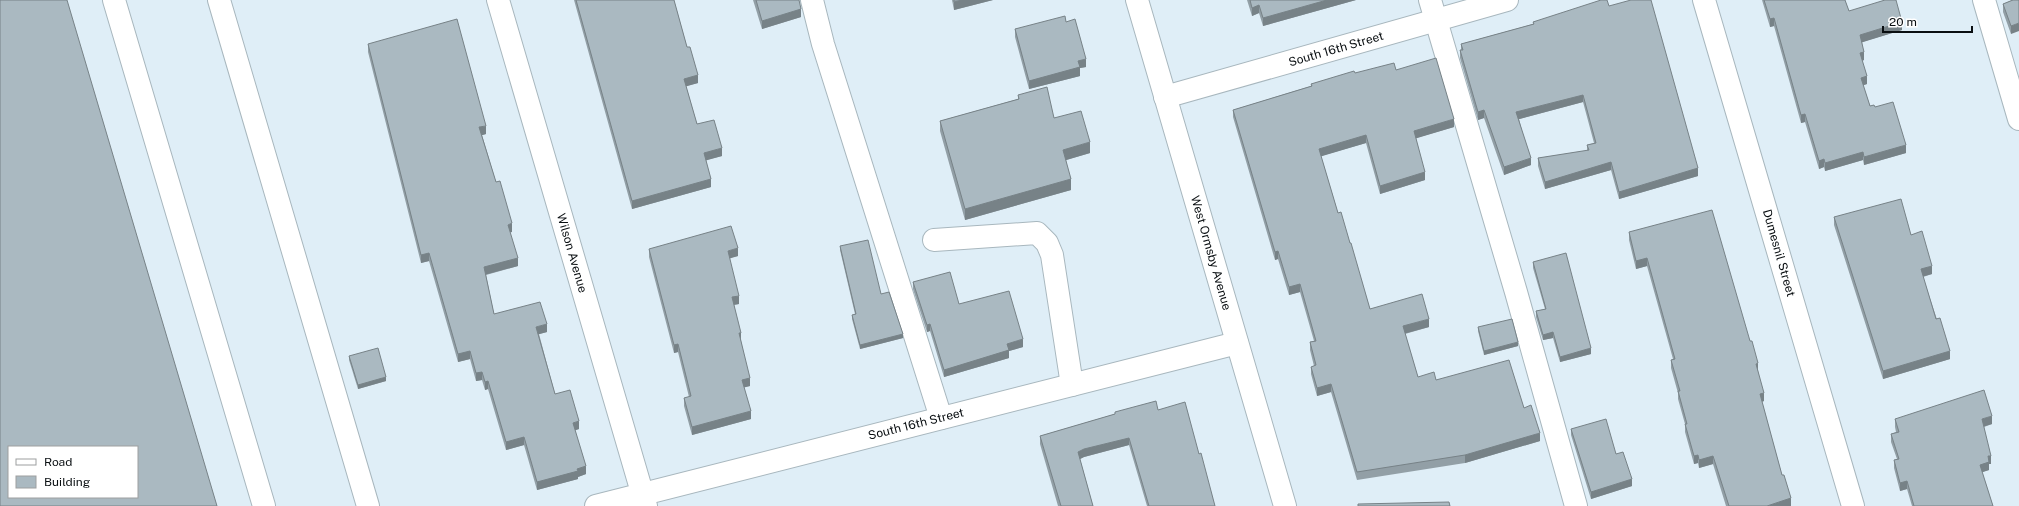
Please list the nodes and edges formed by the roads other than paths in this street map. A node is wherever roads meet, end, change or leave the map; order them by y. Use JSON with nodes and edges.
{"nodes":[{"id":1,"x":114,"y":0,"type":"edge"},
{"id":2,"x":219,"y":0,"type":"edge"},
{"id":3,"x":498,"y":0,"type":"edge"},
{"id":4,"x":812,"y":0,"type":"edge"},
{"id":5,"x":1137,"y":0,"type":"edge"},
{"id":6,"x":1507,"y":0,"type":"edge"},
{"id":7,"x":1704,"y":0,"type":"edge"},
{"id":8,"x":1984,"y":0,"type":"edge"},
{"id":9,"x":1433,"y":10,"type":"edge"},
{"id":10,"x":1165,"y":97,"type":"junction"},
{"id":11,"x":2019,"y":119,"type":"edge"},
{"id":12,"x":934,"y":240,"type":"dead end"},
{"id":13,"x":1237,"y":343,"type":"junction"},
{"id":14,"x":1072,"y":385,"type":"junction"},
{"id":15,"x":941,"y":418,"type":"junction"},
{"id":16,"x":645,"y":500,"type":"edge"},
{"id":17,"x":264,"y":506,"type":"edge"},
{"id":18,"x":368,"y":506,"type":"edge"},
{"id":19,"x":596,"y":506,"type":"edge"},
{"id":20,"x":1285,"y":506,"type":"edge"},
{"id":21,"x":1576,"y":506,"type":"edge"},
{"id":22,"x":1853,"y":506,"type":"edge"}],
"edges":[{"from":1,"to":17,"type":"street"},
{"from":2,"to":18,"type":"street"},
{"from":3,"to":16,"type":"street","name":"Wilson Avenue"},
{"from":4,"to":15,"type":"street"},
{"from":5,"to":10,"type":"street","name":"West Ormsby Avenue"},
{"from":6,"to":9,"type":"street","name":"South 16th Street"},
{"from":7,"to":22,"type":"street","name":"Dumesnil Street"},
{"from":8,"to":11,"type":"street"},
{"from":9,"to":10,"type":"street","name":"South 16th Street"},
{"from":9,"to":21,"type":"street"},
{"from":10,"to":13,"type":"street","name":"West Ormsby Avenue"},
{"from":12,"to":14,"type":"street"},
{"from":13,"to":14,"type":"street","name":"South 16th Street"},
{"from":13,"to":20,"type":"street","name":"West Ormsby Avenue"},
{"from":14,"to":15,"type":"street","name":"South 16th Street"},
{"from":15,"to":16,"type":"street","name":"South 16th Street"},
{"from":16,"to":19,"type":"street","name":"South 16th Street"}]}
